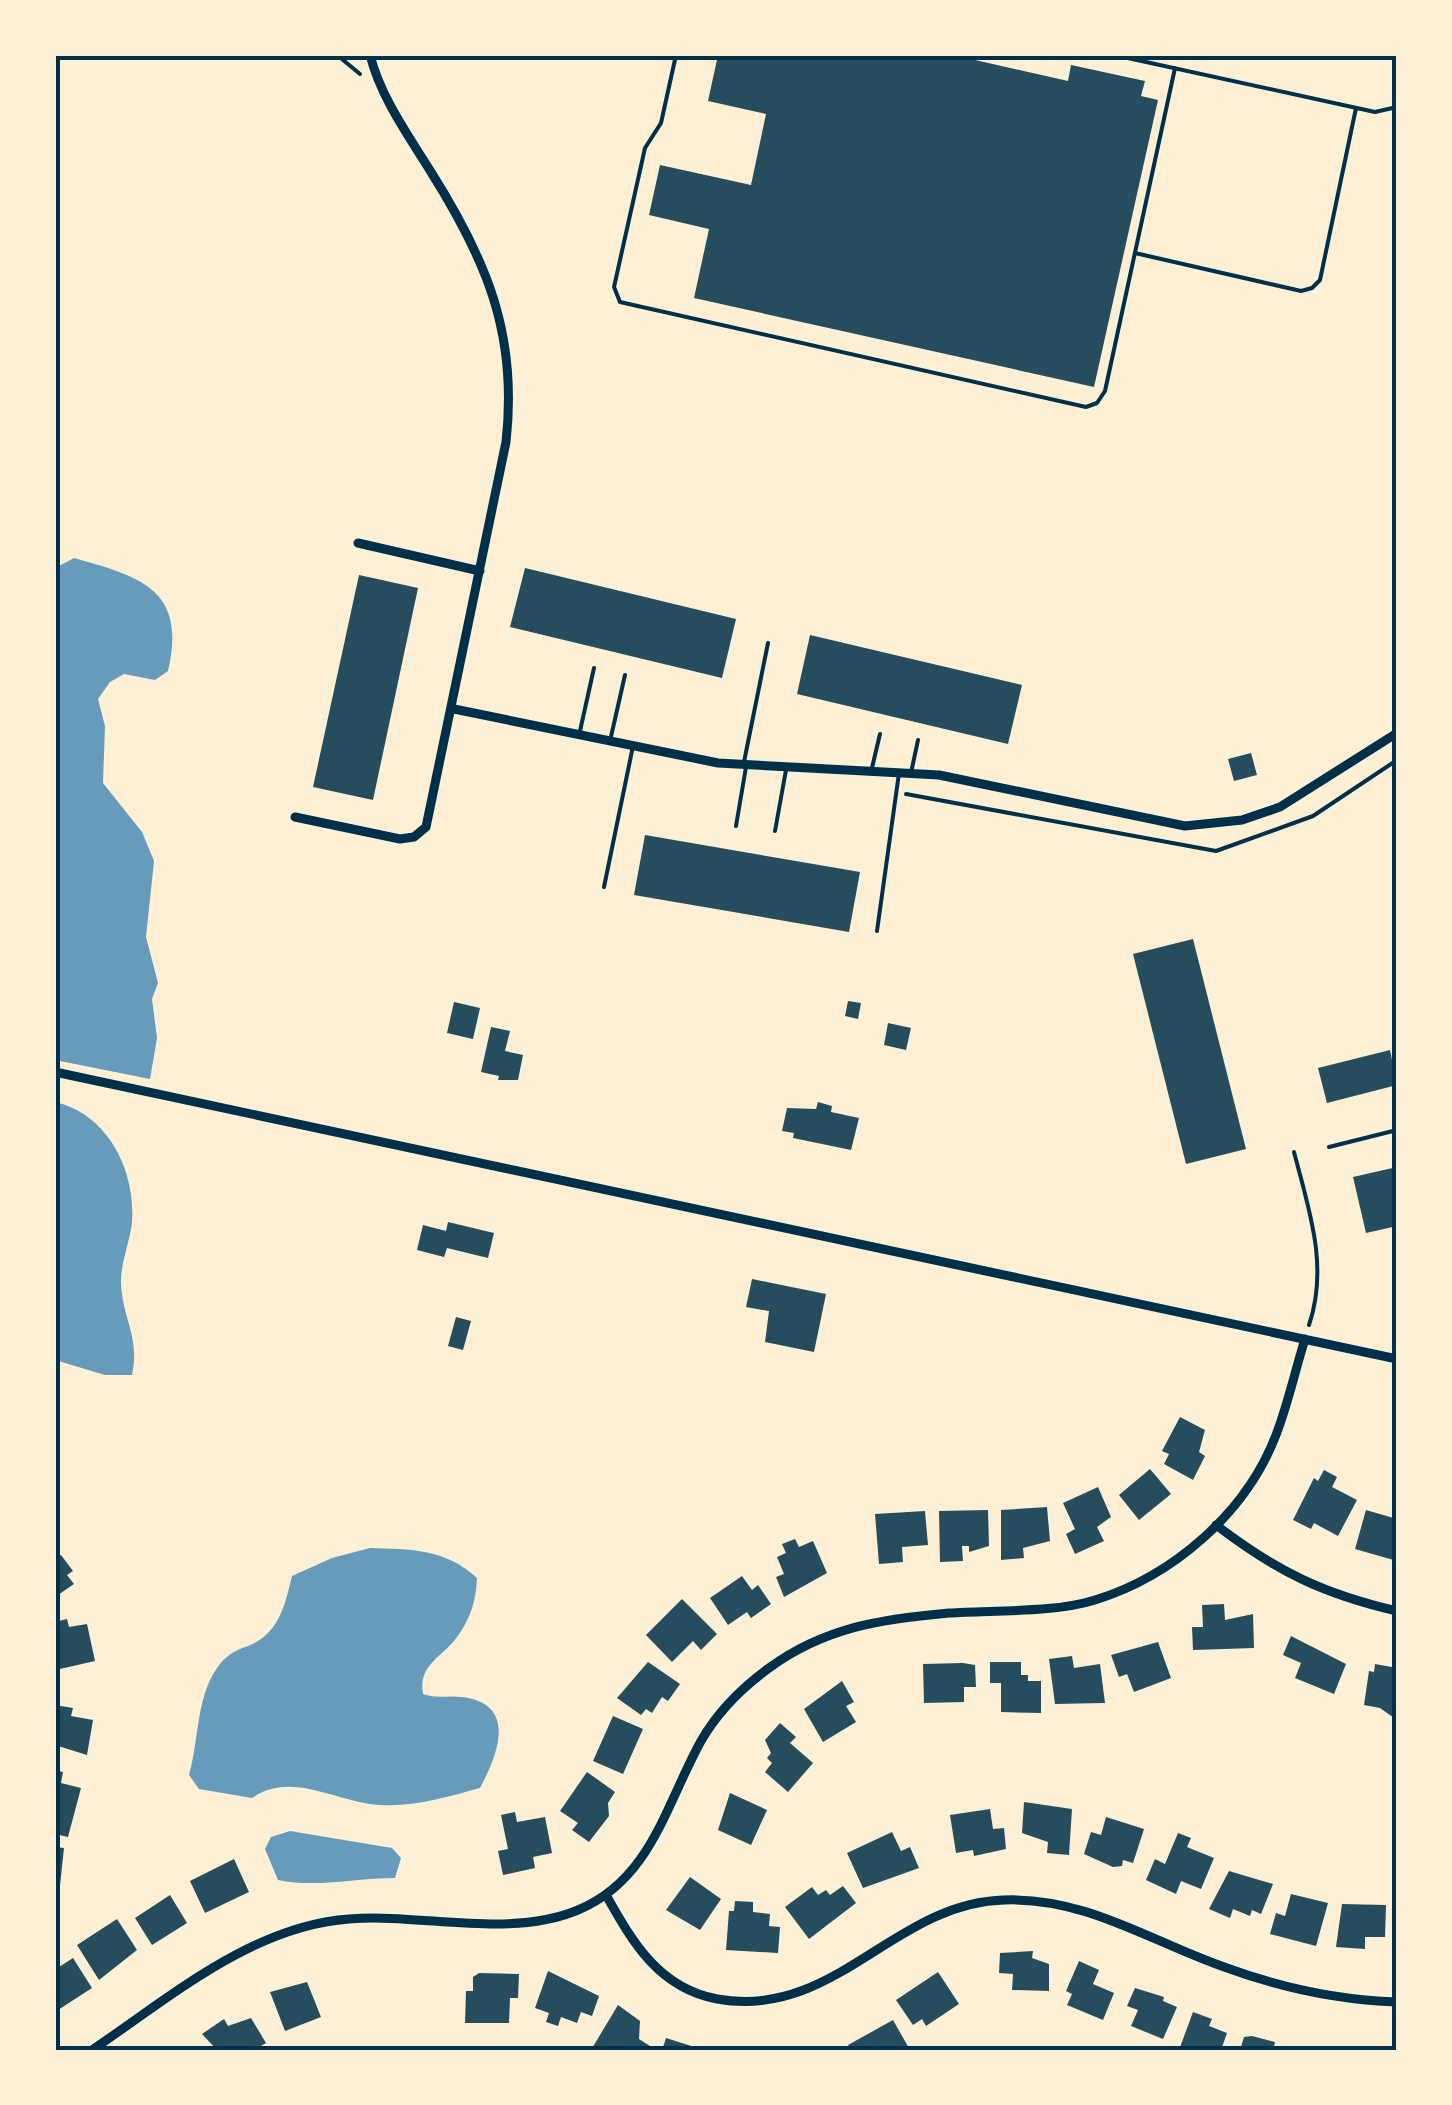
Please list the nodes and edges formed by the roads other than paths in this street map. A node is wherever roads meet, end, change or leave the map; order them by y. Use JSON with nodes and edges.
{"nodes":[{"id":1,"x":370,"y":55,"type":"edge"},
{"id":2,"x":676,"y":55,"type":"edge"},
{"id":3,"x":1114,"y":55,"type":"edge"},
{"id":4,"x":1174,"y":68,"type":"junction"},
{"id":5,"x":1397,"y":107,"type":"edge"},
{"id":6,"x":1356,"y":108,"type":"junction"},
{"id":7,"x":1135,"y":253,"type":"junction"},
{"id":8,"x":358,"y":543,"type":"dead end"},
{"id":9,"x":480,"y":571,"type":"junction"},
{"id":10,"x":768,"y":643,"type":"dead end"},
{"id":11,"x":594,"y":668,"type":"dead end"},
{"id":12,"x":625,"y":674,"type":"dead end"},
{"id":13,"x":454,"y":709,"type":"junction"},
{"id":14,"x":1397,"y":733,"type":"edge"},
{"id":15,"x":579,"y":734,"type":"junction"},
{"id":16,"x":880,"y":734,"type":"dead end"},
{"id":17,"x":918,"y":740,"type":"dead end"},
{"id":18,"x":610,"y":741,"type":"junction"},
{"id":19,"x":633,"y":746,"type":"junction"},
{"id":20,"x":744,"y":767,"type":"junction"},
{"id":21,"x":786,"y":770,"type":"junction"},
{"id":22,"x":871,"y":772,"type":"junction"},
{"id":23,"x":899,"y":773,"type":"junction"},
{"id":24,"x":911,"y":773,"type":"junction"},
{"id":25,"x":295,"y":817,"type":"dead end"},
{"id":26,"x":736,"y":826,"type":"dead end"},
{"id":27,"x":775,"y":831,"type":"dead end"},
{"id":28,"x":604,"y":886,"type":"dead end"},
{"id":29,"x":878,"y":931,"type":"dead end"},
{"id":30,"x":55,"y":1072,"type":"edge"},
{"id":31,"x":1305,"y":1339,"type":"junction"},
{"id":32,"x":1397,"y":1358,"type":"edge"},
{"id":33,"x":1216,"y":1526,"type":"junction"},
{"id":34,"x":1397,"y":1612,"type":"edge"},
{"id":35,"x":606,"y":1895,"type":"junction"},
{"id":36,"x":1397,"y":2002,"type":"edge"},
{"id":37,"x":92,"y":2050,"type":"edge"}],
"edges":[{"from":1,"to":9,"type":"street"},
{"from":2,"to":7,"type":"lane"},
{"from":3,"to":4,"type":"lane"},
{"from":4,"to":6,"type":"lane"},
{"from":4,"to":7,"type":"lane"},
{"from":5,"to":6,"type":"lane"},
{"from":6,"to":7,"type":"lane"},
{"from":8,"to":9,"type":"street"},
{"from":9,"to":13,"type":"street"},
{"from":10,"to":20,"type":"lane"},
{"from":11,"to":15,"type":"lane"},
{"from":12,"to":18,"type":"lane"},
{"from":13,"to":15,"type":"street"},
{"from":13,"to":25,"type":"street"},
{"from":14,"to":24,"type":"street"},
{"from":15,"to":18,"type":"street"},
{"from":16,"to":22,"type":"lane"},
{"from":17,"to":24,"type":"lane"},
{"from":18,"to":19,"type":"street"},
{"from":19,"to":20,"type":"street"},
{"from":19,"to":28,"type":"lane"},
{"from":20,"to":21,"type":"street"},
{"from":20,"to":26,"type":"lane"},
{"from":21,"to":22,"type":"street"},
{"from":21,"to":27,"type":"lane"},
{"from":22,"to":23,"type":"street"},
{"from":23,"to":24,"type":"street"},
{"from":23,"to":29,"type":"lane"},
{"from":30,"to":31,"type":"street"},
{"from":31,"to":32,"type":"street"},
{"from":31,"to":33,"type":"street"},
{"from":33,"to":34,"type":"street"},
{"from":33,"to":35,"type":"street"},
{"from":35,"to":36,"type":"street"},
{"from":35,"to":37,"type":"street"}]}
